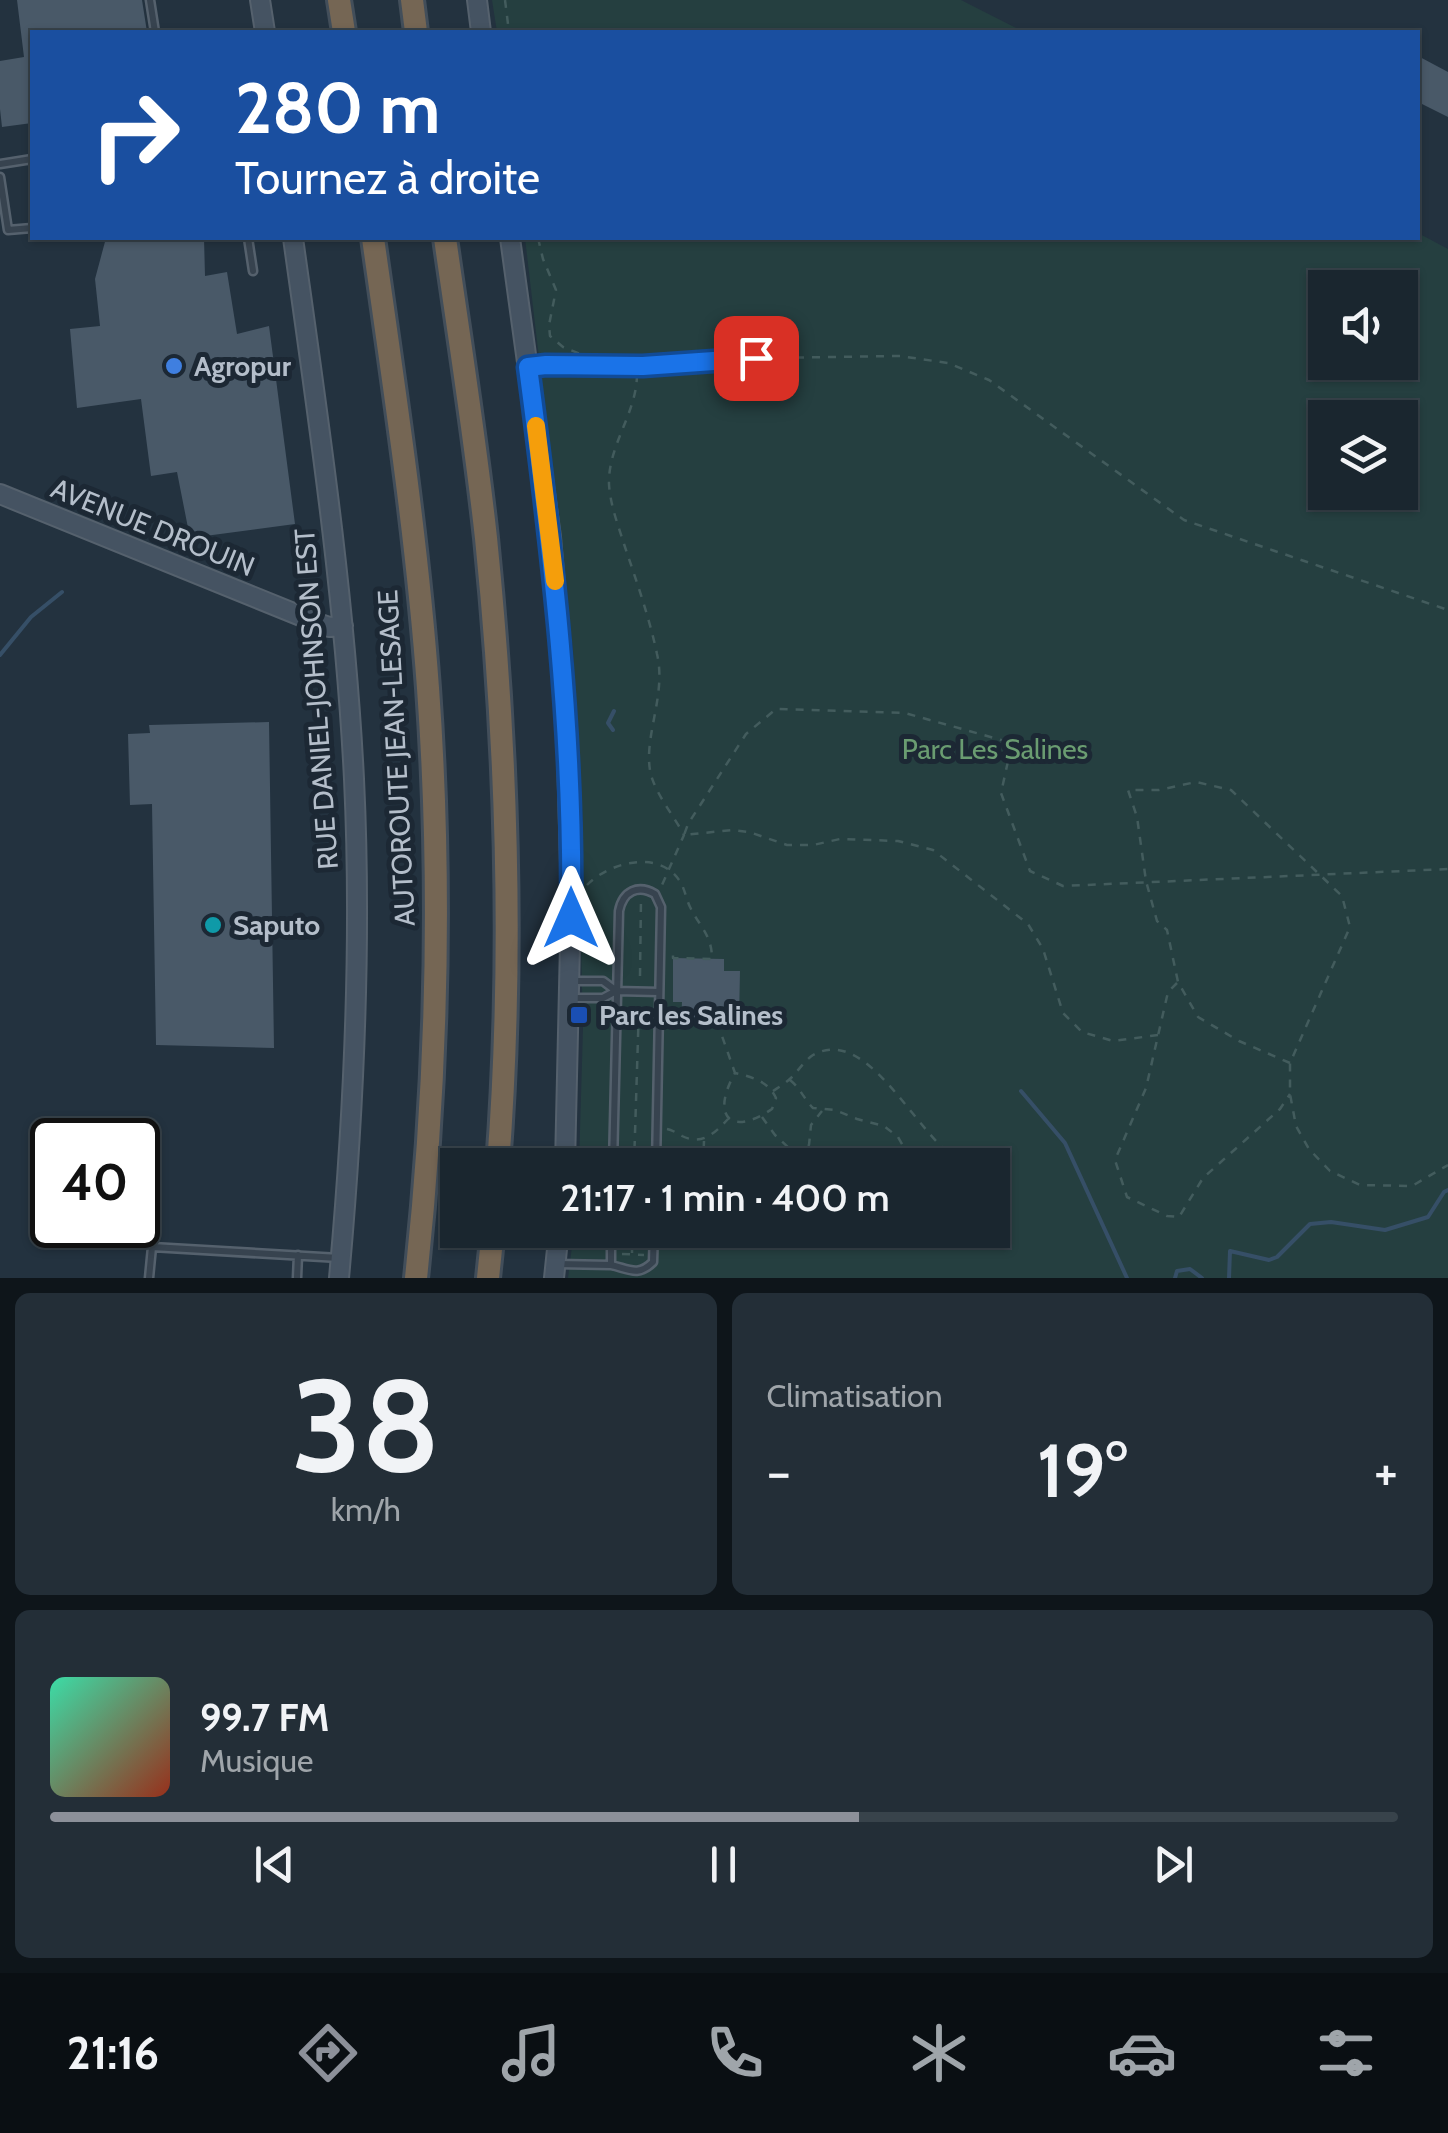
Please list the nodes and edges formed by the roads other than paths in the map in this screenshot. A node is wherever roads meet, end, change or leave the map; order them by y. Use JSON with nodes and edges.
{"nodes":[{"id":1,"x":150,"y":0,"type":"edge"},
{"id":2,"x":260,"y":0,"type":"edge"},
{"id":3,"x":339,"y":0,"type":"edge"},
{"id":4,"x":412,"y":0,"type":"edge"},
{"id":5,"x":477,"y":0,"type":"edge"},
{"id":6,"x":155,"y":30,"type":"edge"},
{"id":7,"x":264,"y":30,"type":"edge"},
{"id":8,"x":344,"y":30,"type":"edge"},
{"id":9,"x":416,"y":30,"type":"edge"},
{"id":10,"x":482,"y":30,"type":"edge"},
{"id":11,"x":30,"y":159,"type":"edge"},
{"id":12,"x":0,"y":164,"type":"edge"},
{"id":13,"x":0,"y":177,"type":"edge"},
{"id":14,"x":30,"y":228,"type":"edge"},
{"id":15,"x":248,"y":240,"type":"edge"},
{"id":16,"x":293,"y":240,"type":"edge"},
{"id":17,"x":372,"y":240,"type":"edge"},
{"id":18,"x":445,"y":240,"type":"edge"},
{"id":19,"x":510,"y":240,"type":"edge"},
{"id":20,"x":253,"y":270,"type":"dead end"},
{"id":21,"x":756,"y":358,"type":"road end"},
{"id":22,"x":528,"y":367,"type":"junction"},
{"id":23,"x":0,"y":494,"type":"edge"},
{"id":24,"x":343,"y":626,"type":"junction"},
{"id":25,"x":570,"y":989,"type":"junction"},
{"id":26,"x":616,"y":991,"type":"junction"},
{"id":27,"x":659,"y":992,"type":"junction"},
{"id":28,"x":499,"y":1148,"type":"edge"},
{"id":29,"x":565,"y":1148,"type":"edge"},
{"id":30,"x":613,"y":1148,"type":"edge"},
{"id":31,"x":656,"y":1148,"type":"edge"},
{"id":32,"x":491,"y":1248,"type":"edge"},
{"id":33,"x":610,"y":1248,"type":"edge"},
{"id":34,"x":653,"y":1248,"type":"edge"},
{"id":35,"x":298,"y":1255,"type":"junction"},
{"id":36,"x":340,"y":1258,"type":"junction"},
{"id":37,"x":610,"y":1265,"type":"junction"},
{"id":38,"x":555,"y":1271,"type":"edge"},
{"id":39,"x":150,"y":1278,"type":"edge"},
{"id":40,"x":297,"y":1278,"type":"edge"},
{"id":41,"x":339,"y":1278,"type":"edge"},
{"id":42,"x":416,"y":1278,"type":"edge"},
{"id":43,"x":488,"y":1278,"type":"edge"}],
"edges":[{"from":1,"to":6,"type":"lane"},
{"from":2,"to":7,"type":"street"},
{"from":3,"to":8,"type":"highway"},
{"from":4,"to":9,"type":"highway"},
{"from":5,"to":10,"type":"street"},
{"from":11,"to":12,"type":"lane"},
{"from":13,"to":14,"type":"lane"},
{"from":15,"to":20,"type":"lane"},
{"from":16,"to":24,"type":"street","name":"RUE DANIEL-JOHNSON EST"},
{"from":17,"to":42,"type":"highway","name":"AUTOROUTE JEAN-LESAGE"},
{"from":18,"to":28,"type":"highway"},
{"from":19,"to":22,"type":"street"},
{"from":21,"to":22,"type":"lane"},
{"from":22,"to":25,"type":"street"},
{"from":23,"to":24,"type":"street","name":"AVENUE DROUIN"},
{"from":24,"to":36,"type":"street","name":"RUE DANIEL-JOHNSON EST"},
{"from":25,"to":26,"type":"lane"},
{"from":25,"to":26,"type":"lane"},
{"from":25,"to":29,"type":"street"},
{"from":26,"to":27,"type":"lane"},
{"from":26,"to":27,"type":"lane"},
{"from":26,"to":30,"type":"lane"},
{"from":27,"to":31,"type":"lane"},
{"from":32,"to":43,"type":"highway"},
{"from":33,"to":37,"type":"lane"},
{"from":34,"to":37,"type":"lane"},
{"from":35,"to":36,"type":"lane"},
{"from":35,"to":39,"type":"lane"},
{"from":35,"to":40,"type":"lane"},
{"from":36,"to":41,"type":"street","name":"RUE DANIEL-JOHNSON EST"},
{"from":37,"to":38,"type":"lane"}]}
